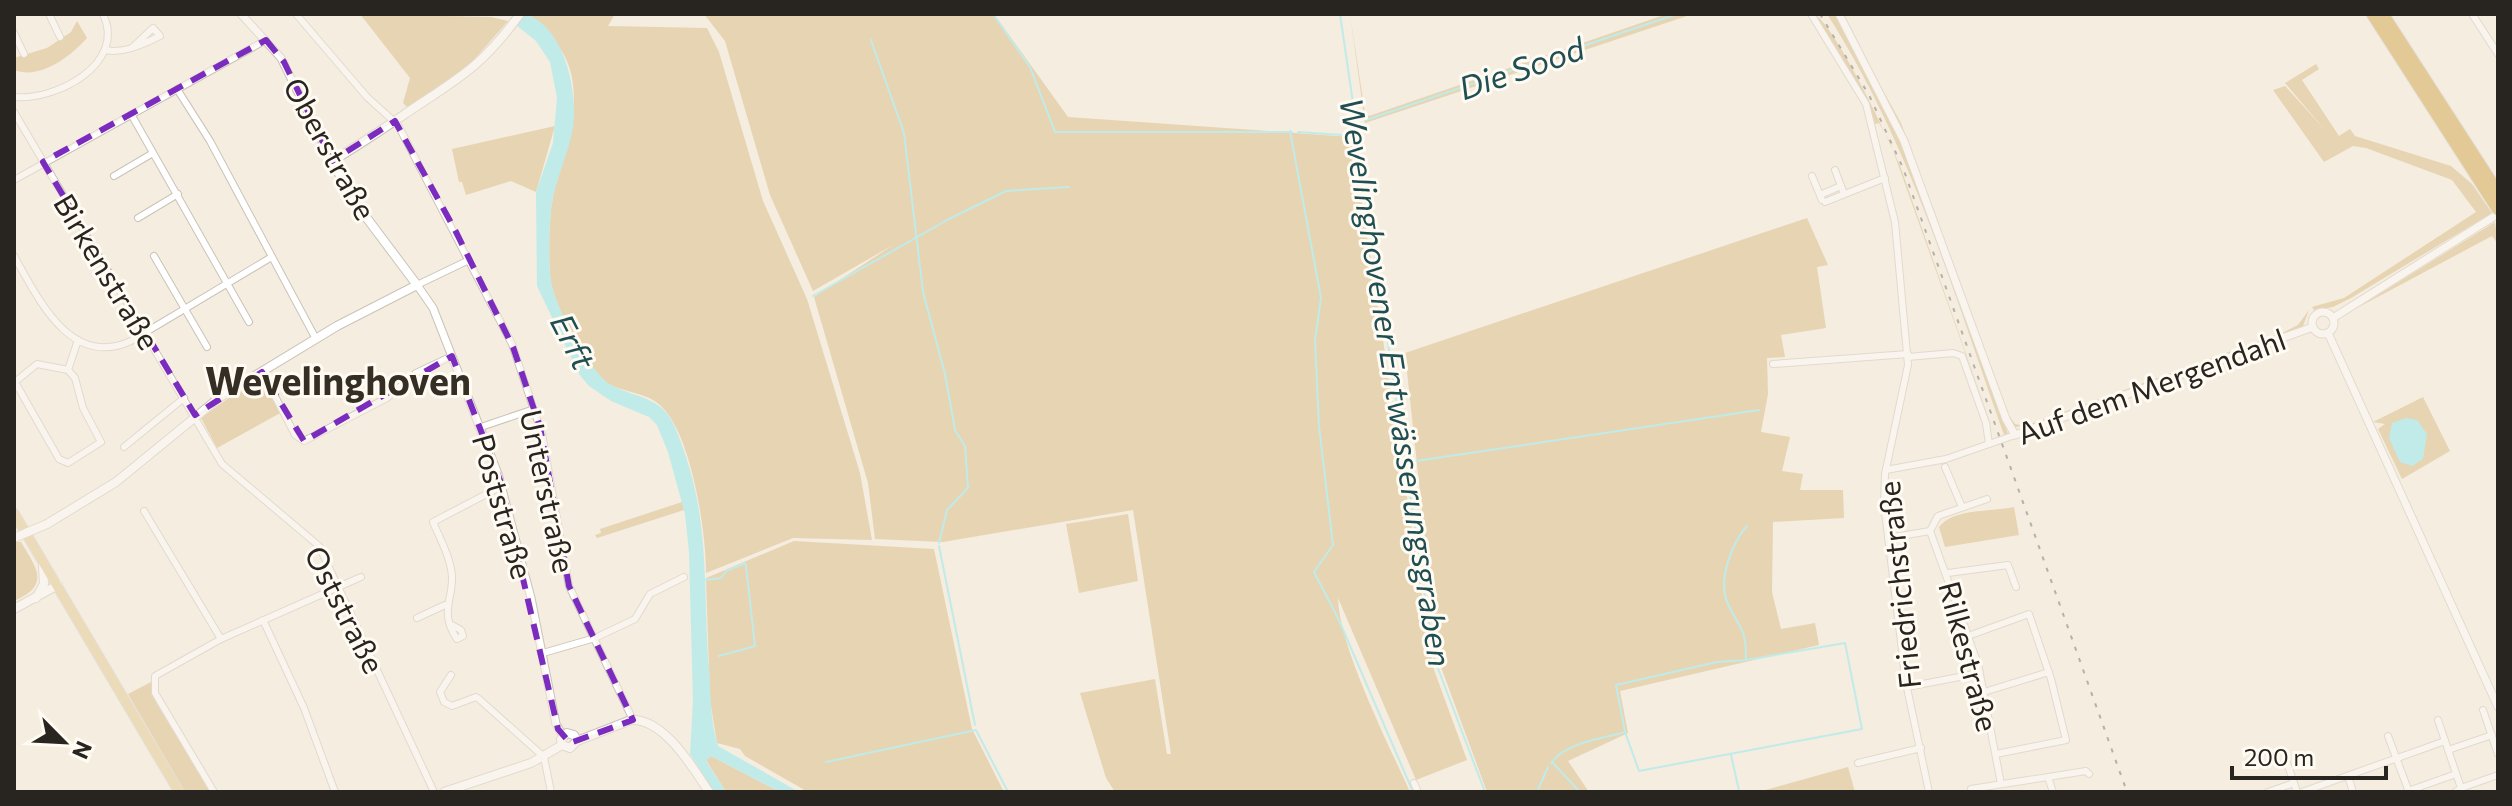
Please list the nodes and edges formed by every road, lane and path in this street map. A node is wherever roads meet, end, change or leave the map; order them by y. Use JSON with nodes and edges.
{"nodes":[{"id":1,"x":49,"y":14,"type":"edge"},
{"id":2,"x":103,"y":14,"type":"edge"},
{"id":3,"x":241,"y":14,"type":"edge"},
{"id":4,"x":296,"y":14,"type":"edge"},
{"id":5,"x":520,"y":14,"type":"edge"},
{"id":6,"x":1811,"y":14,"type":"edge"},
{"id":7,"x":1839,"y":14,"type":"edge"},
{"id":8,"x":2372,"y":14,"type":"edge"},
{"id":9,"x":2383,"y":14,"type":"edge"},
{"id":10,"x":2482,"y":14,"type":"edge"},
{"id":11,"x":2473,"y":16,"type":"edge"},
{"id":12,"x":14,"y":33,"type":"edge"},
{"id":13,"x":60,"y":37,"type":"dead end"},
{"id":14,"x":266,"y":40,"type":"junction"},
{"id":15,"x":133,"y":47,"type":"dead end"},
{"id":16,"x":105,"y":50,"type":"junction"},
{"id":17,"x":24,"y":54,"type":"dead end"},
{"id":18,"x":2498,"y":54,"type":"edge"},
{"id":19,"x":177,"y":89,"type":"junction"},
{"id":20,"x":14,"y":97,"type":"edge"},
{"id":21,"x":14,"y":112,"type":"edge"},
{"id":22,"x":383,"y":113,"type":"junction"},
{"id":23,"x":131,"y":114,"type":"junction"},
{"id":24,"x":395,"y":121,"type":"junction"},
{"id":25,"x":21,"y":128,"type":"junction"},
{"id":26,"x":14,"y":132,"type":"edge"},
{"id":27,"x":381,"y":133,"type":"junction"},
{"id":28,"x":153,"y":153,"type":"junction"},
{"id":29,"x":332,"y":161,"type":"junction"},
{"id":30,"x":43,"y":162,"type":"junction"},
{"id":31,"x":1835,"y":170,"type":"dead end"},
{"id":32,"x":114,"y":176,"type":"dead end"},
{"id":33,"x":1812,"y":176,"type":"dead end"},
{"id":34,"x":1885,"y":178,"type":"junction"},
{"id":35,"x":14,"y":180,"type":"edge"},
{"id":36,"x":1843,"y":190,"type":"junction"},
{"id":37,"x":2498,"y":192,"type":"edge"},
{"id":38,"x":178,"y":194,"type":"junction"},
{"id":39,"x":2498,"y":211,"type":"edge"},
{"id":40,"x":138,"y":218,"type":"dead end"},
{"id":41,"x":14,"y":256,"type":"edge"},
{"id":42,"x":154,"y":256,"type":"dead end"},
{"id":43,"x":270,"y":258,"type":"junction"},
{"id":44,"x":469,"y":260,"type":"junction"},
{"id":45,"x":226,"y":282,"type":"junction"},
{"id":46,"x":417,"y":285,"type":"junction"},
{"id":47,"x":185,"y":307,"type":"junction"},
{"id":48,"x":2333,"y":318,"type":"junction"},
{"id":49,"x":249,"y":322,"type":"dead end"},
{"id":50,"x":2313,"y":327,"type":"junction"},
{"id":51,"x":143,"y":331,"type":"junction"},
{"id":52,"x":2328,"y":333,"type":"junction"},
{"id":53,"x":316,"y":339,"type":"junction"},
{"id":54,"x":78,"y":340,"type":"junction"},
{"id":55,"x":207,"y":347,"type":"dead end"},
{"id":56,"x":1908,"y":355,"type":"junction"},
{"id":57,"x":452,"y":356,"type":"junction"},
{"id":58,"x":1773,"y":364,"type":"dead end"},
{"id":59,"x":68,"y":370,"type":"junction"},
{"id":60,"x":262,"y":371,"type":"junction"},
{"id":61,"x":184,"y":398,"type":"junction"},
{"id":62,"x":534,"y":409,"type":"junction"},
{"id":63,"x":195,"y":415,"type":"junction"},
{"id":64,"x":481,"y":427,"type":"junction"},
{"id":65,"x":2015,"y":435,"type":"junction"},
{"id":66,"x":1989,"y":444,"type":"junction"},
{"id":67,"x":124,"y":447,"type":"dead end"},
{"id":68,"x":1945,"y":467,"type":"dead end"},
{"id":69,"x":1886,"y":470,"type":"junction"},
{"id":70,"x":502,"y":486,"type":"junction"},
{"id":71,"x":1987,"y":499,"type":"dead end"},
{"id":72,"x":1962,"y":507,"type":"junction"},
{"id":73,"x":144,"y":511,"type":"dead end"},
{"id":74,"x":14,"y":513,"type":"edge"},
{"id":75,"x":1930,"y":531,"type":"junction"},
{"id":76,"x":14,"y":538,"type":"edge"},
{"id":77,"x":1888,"y":538,"type":"junction"},
{"id":78,"x":40,"y":555,"type":"junction"},
{"id":79,"x":1948,"y":573,"type":"junction"},
{"id":80,"x":361,"y":577,"type":"dead end"},
{"id":81,"x":684,"y":577,"type":"dead end"},
{"id":82,"x":58,"y":585,"type":"junction"},
{"id":83,"x":338,"y":585,"type":"junction"},
{"id":84,"x":2016,"y":587,"type":"dead end"},
{"id":85,"x":35,"y":599,"type":"junction"},
{"id":86,"x":445,"y":605,"type":"junction"},
{"id":87,"x":14,"y":609,"type":"edge"},
{"id":88,"x":417,"y":618,"type":"dead end"},
{"id":89,"x":263,"y":620,"type":"junction"},
{"id":90,"x":452,"y":625,"type":"dead end"},
{"id":91,"x":1968,"y":636,"type":"junction"},
{"id":92,"x":595,"y":638,"type":"junction"},
{"id":93,"x":221,"y":639,"type":"junction"},
{"id":94,"x":543,"y":653,"type":"junction"},
{"id":95,"x":2049,"y":672,"type":"junction"},
{"id":96,"x":1980,"y":673,"type":"junction"},
{"id":97,"x":451,"y":675,"type":"dead end"},
{"id":98,"x":1907,"y":687,"type":"junction"},
{"id":99,"x":1984,"y":692,"type":"junction"},
{"id":100,"x":2498,"y":707,"type":"edge"},
{"id":101,"x":2483,"y":710,"type":"dead end"},
{"id":102,"x":633,"y":720,"type":"junction"},
{"id":103,"x":2438,"y":720,"type":"dead end"},
{"id":104,"x":2492,"y":735,"type":"junction"},
{"id":105,"x":2388,"y":736,"type":"dead end"},
{"id":106,"x":563,"y":740,"type":"junction"},
{"id":107,"x":2445,"y":741,"type":"junction"},
{"id":108,"x":1921,"y":748,"type":"junction"},
{"id":109,"x":2448,"y":750,"type":"junction"},
{"id":110,"x":1996,"y":754,"type":"junction"},
{"id":111,"x":2498,"y":754,"type":"edge"},
{"id":112,"x":544,"y":757,"type":"junction"},
{"id":113,"x":2396,"y":758,"type":"junction"},
{"id":114,"x":2286,"y":760,"type":"dead end"},
{"id":115,"x":1858,"y":763,"type":"dead end"},
{"id":116,"x":2089,"y":774,"type":"dead end"},
{"id":117,"x":2456,"y":774,"type":"junction"},
{"id":118,"x":2498,"y":775,"type":"edge"},
{"id":119,"x":2348,"y":776,"type":"junction"},
{"id":120,"x":2048,"y":777,"type":"junction"},
{"id":121,"x":1414,"y":783,"type":"dead end"},
{"id":122,"x":2294,"y":783,"type":"junction"},
{"id":123,"x":2001,"y":784,"type":"junction"},
{"id":124,"x":1971,"y":789,"type":"dead end"},
{"id":125,"x":1993,"y":789,"type":"edge"},
{"id":126,"x":2455,"y":791,"type":"edge"},
{"id":127,"x":179,"y":792,"type":"edge"},
{"id":128,"x":214,"y":792,"type":"edge"},
{"id":129,"x":335,"y":792,"type":"edge"},
{"id":130,"x":434,"y":792,"type":"edge"},
{"id":131,"x":444,"y":792,"type":"edge"},
{"id":132,"x":551,"y":792,"type":"edge"},
{"id":133,"x":709,"y":792,"type":"edge"},
{"id":134,"x":1418,"y":792,"type":"edge"},
{"id":135,"x":1929,"y":792,"type":"edge"},
{"id":136,"x":2053,"y":792,"type":"edge"},
{"id":137,"x":2268,"y":792,"type":"edge"},
{"id":138,"x":2300,"y":792,"type":"edge"},
{"id":139,"x":2353,"y":792,"type":"edge"},
{"id":140,"x":2409,"y":792,"type":"edge"}],
"edges":[{"from":1,"to":13,"type":"street"},
{"from":2,"to":16,"type":"street"},
{"from":3,"to":14,"type":"street","name":"Oberstraße"},
{"from":4,"to":22,"type":"street"},
{"from":5,"to":24,"type":"main road"},
{"from":6,"to":34,"type":"street","name":"Friedrichstraße"},
{"from":7,"to":65,"type":"street"},
{"from":8,"to":39,"type":"highway"},
{"from":9,"to":37,"type":"highway"},
{"from":10,"to":11,"type":"street"},
{"from":11,"to":18,"type":"street"},
{"from":12,"to":17,"type":"street"},
{"from":14,"to":19,"type":"street"},
{"from":14,"to":29,"type":"street","name":"Oberstraße"},
{"from":15,"to":16,"type":"street"},
{"from":16,"to":20,"type":"street"},
{"from":19,"to":23,"type":"street"},
{"from":19,"to":43,"type":"street"},
{"from":21,"to":25,"type":"street","name":"Birkenstraße"},
{"from":22,"to":24,"type":"street"},
{"from":22,"to":27,"type":"street"},
{"from":23,"to":28,"type":"street"},
{"from":23,"to":30,"type":"street"},
{"from":24,"to":27,"type":"main road"},
{"from":24,"to":44,"type":"street","name":"Unterstraße"},
{"from":25,"to":26,"type":"street"},
{"from":25,"to":30,"type":"street","name":"Birkenstraße"},
{"from":27,"to":29,"type":"main road"},
{"from":28,"to":32,"type":"street"},
{"from":28,"to":38,"type":"street"},
{"from":29,"to":46,"type":"main road","name":"Oberstraße"},
{"from":30,"to":35,"type":"street"},
{"from":30,"to":51,"type":"street","name":"Birkenstraße"},
{"from":31,"to":36,"type":"street"},
{"from":33,"to":36,"type":"street"},
{"from":34,"to":36,"type":"street"},
{"from":34,"to":56,"type":"street","name":"Friedrichstraße"},
{"from":38,"to":40,"type":"street"},
{"from":38,"to":45,"type":"street"},
{"from":39,"to":48,"type":"street"},
{"from":41,"to":54,"type":"street"},
{"from":42,"to":47,"type":"street"},
{"from":43,"to":45,"type":"street"},
{"from":43,"to":53,"type":"street"},
{"from":44,"to":46,"type":"street"},
{"from":44,"to":62,"type":"street","name":"Unterstraße"},
{"from":45,"to":47,"type":"street"},
{"from":45,"to":49,"type":"street"},
{"from":46,"to":53,"type":"main road"},
{"from":46,"to":57,"type":"street","name":"Poststraße"},
{"from":47,"to":51,"type":"street"},
{"from":47,"to":55,"type":"street"},
{"from":48,"to":50,"type":"street"},
{"from":48,"to":52,"type":"street"},
{"from":50,"to":52,"type":"street"},
{"from":50,"to":65,"type":"street","name":"Auf dem Mergendahl"},
{"from":51,"to":54,"type":"street"},
{"from":51,"to":61,"type":"street","name":"Birkenstraße"},
{"from":52,"to":100,"type":"street"},
{"from":53,"to":60,"type":"main road"},
{"from":54,"to":59,"type":"street"},
{"from":56,"to":58,"type":"street"},
{"from":56,"to":66,"type":"street","name":"Auf dem Mergendahl"},
{"from":56,"to":69,"type":"street","name":"Friedrichstraße"},
{"from":57,"to":60,"type":"street"},
{"from":57,"to":64,"type":"street","name":"Poststraße"},
{"from":59,"to":59,"type":"street"},
{"from":60,"to":63,"type":"main road"},
{"from":61,"to":63,"type":"street","name":"Birkenstraße"},
{"from":61,"to":67,"type":"street"},
{"from":62,"to":64,"type":"street"},
{"from":62,"to":92,"type":"street","name":"Unterstraße"},
{"from":63,"to":76,"type":"main road","bridge":true},
{"from":63,"to":83,"type":"street","name":"Oststraße"},
{"from":64,"to":70,"type":"street","name":"Poststraße"},
{"from":65,"to":66,"type":"street","name":"Auf dem Mergendahl"},
{"from":66,"to":69,"type":"street","name":"Auf dem Mergendahl"},
{"from":68,"to":72,"type":"street"},
{"from":69,"to":77,"type":"street","name":"Friedrichstraße"},
{"from":70,"to":86,"type":"street"},
{"from":70,"to":94,"type":"street","name":"Poststraße"},
{"from":71,"to":72,"type":"street"},
{"from":72,"to":75,"type":"street"},
{"from":73,"to":93,"type":"street"},
{"from":74,"to":78,"type":"main road"},
{"from":75,"to":77,"type":"street"},
{"from":75,"to":79,"type":"street","name":"Rilkestraße"},
{"from":77,"to":98,"type":"street","name":"Friedrichstraße"},
{"from":78,"to":82,"type":"main road"},
{"from":78,"to":85,"type":"main road"},
{"from":79,"to":84,"type":"street"},
{"from":79,"to":91,"type":"street","name":"Rilkestraße"},
{"from":80,"to":83,"type":"street"},
{"from":81,"to":92,"type":"street"},
{"from":82,"to":85,"type":"main road"},
{"from":82,"to":127,"type":"main road"},
{"from":83,"to":89,"type":"street"},
{"from":83,"to":130,"type":"street","name":"Oststraße"},
{"from":85,"to":87,"type":"main road"},
{"from":86,"to":88,"type":"street"},
{"from":86,"to":90,"type":"street"},
{"from":89,"to":93,"type":"street"},
{"from":89,"to":129,"type":"street"},
{"from":91,"to":95,"type":"street"},
{"from":91,"to":96,"type":"street","name":"Rilkestraße"},
{"from":92,"to":94,"type":"street"},
{"from":92,"to":102,"type":"street","name":"Unterstraße"},
{"from":93,"to":128,"type":"street"},
{"from":94,"to":106,"type":"street","name":"Poststraße"},
{"from":95,"to":99,"type":"street"},
{"from":95,"to":110,"type":"street"},
{"from":96,"to":98,"type":"street"},
{"from":96,"to":99,"type":"street","name":"Rilkestraße"},
{"from":97,"to":112,"type":"street"},
{"from":98,"to":108,"type":"street","name":"Friedrichstraße"},
{"from":99,"to":110,"type":"street","name":"Rilkestraße"},
{"from":101,"to":104,"type":"street"},
{"from":102,"to":106,"type":"main road"},
{"from":102,"to":133,"type":"main road"},
{"from":103,"to":107,"type":"street"},
{"from":104,"to":109,"type":"street"},
{"from":104,"to":111,"type":"street"},
{"from":105,"to":113,"type":"street"},
{"from":106,"to":112,"type":"main road"},
{"from":107,"to":109,"type":"street"},
{"from":107,"to":113,"type":"street"},
{"from":108,"to":115,"type":"street"},
{"from":108,"to":135,"type":"street","name":"Friedrichstraße"},
{"from":109,"to":117,"type":"street"},
{"from":110,"to":123,"type":"street","name":"Rilkestraße"},
{"from":112,"to":131,"type":"main road"},
{"from":112,"to":132,"type":"street"},
{"from":113,"to":119,"type":"street"},
{"from":113,"to":140,"type":"street"},
{"from":114,"to":122,"type":"street"},
{"from":116,"to":120,"type":"street"},
{"from":117,"to":126,"type":"street"},
{"from":117,"to":140,"type":"street"},
{"from":118,"to":126,"type":"street"},
{"from":119,"to":138,"type":"street"},
{"from":119,"to":139,"type":"street"},
{"from":120,"to":123,"type":"street"},
{"from":120,"to":136,"type":"street"},
{"from":121,"to":134,"type":"street"},
{"from":122,"to":137,"type":"street"},
{"from":122,"to":138,"type":"street"},
{"from":123,"to":125,"type":"street"},
{"from":124,"to":125,"type":"street"}]}
